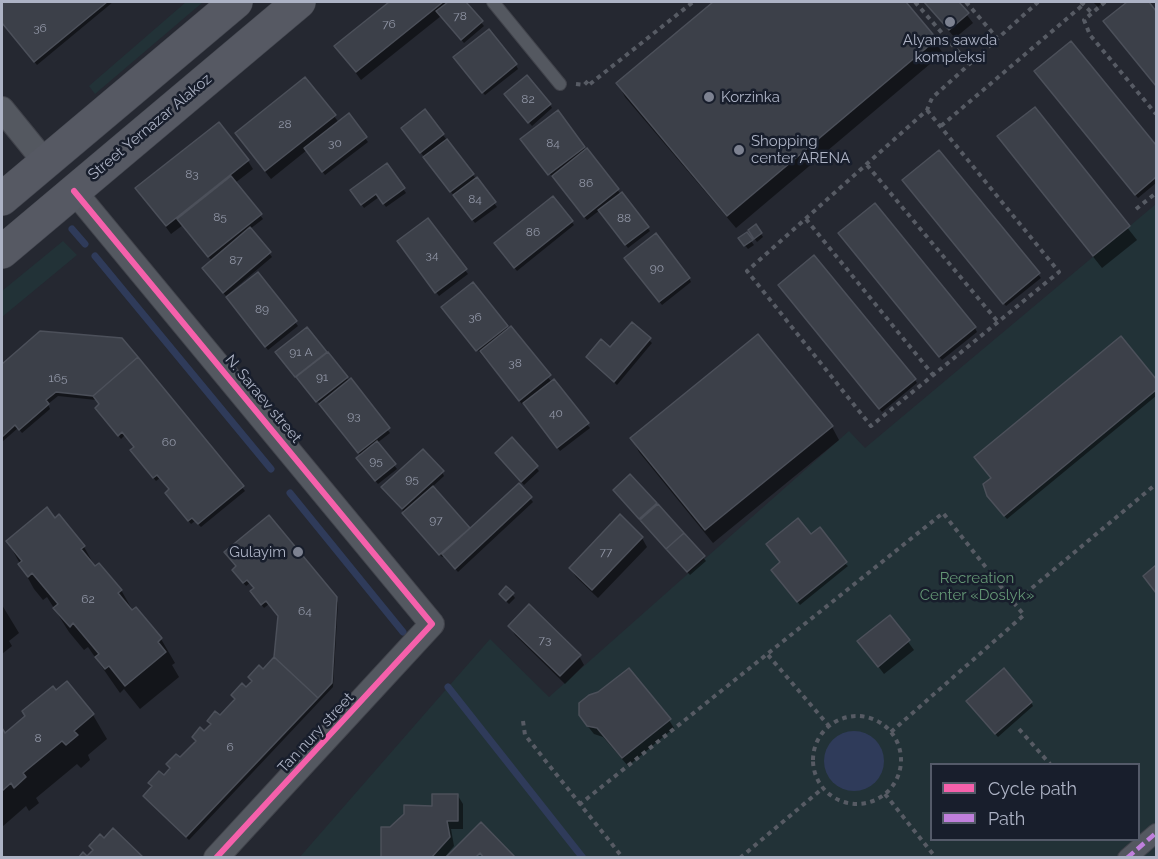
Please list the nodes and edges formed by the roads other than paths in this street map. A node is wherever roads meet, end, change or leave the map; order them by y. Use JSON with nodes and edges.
{"nodes":[{"id":1,"x":236,"y":2,"type":"edge"},
{"id":2,"x":299,"y":2,"type":"edge"},
{"id":3,"x":493,"y":2,"type":"edge"},
{"id":4,"x":560,"y":84,"type":"dead end"},
{"id":5,"x":2,"y":109,"type":"edge"},
{"id":6,"x":45,"y":162,"type":"junction"},
{"id":7,"x":74,"y":191,"type":"junction"},
{"id":8,"x":2,"y":199,"type":"edge"},
{"id":9,"x":2,"y":252,"type":"edge"},
{"id":10,"x":432,"y":624,"type":"joint"},
{"id":11,"x":1156,"y":833,"type":"edge"},
{"id":12,"x":216,"y":858,"type":"edge"},
{"id":13,"x":1127,"y":858,"type":"edge"}],
"edges":[{"from":1,"to":6,"type":"main road"},
{"from":2,"to":7,"type":"main road","name":"Street Yernazar Alakoz"},
{"from":3,"to":4,"type":"lane"},
{"from":5,"to":6,"type":"street"},
{"from":6,"to":8,"type":"main road"},
{"from":7,"to":9,"type":"main road","name":"Street Yernazar Alakoz"},
{"from":7,"to":10,"type":"street","name":"N. Saraev street"},
{"from":10,"to":12,"type":"street","name":"Tan nury street"},
{"from":11,"to":13,"type":"street"}]}
